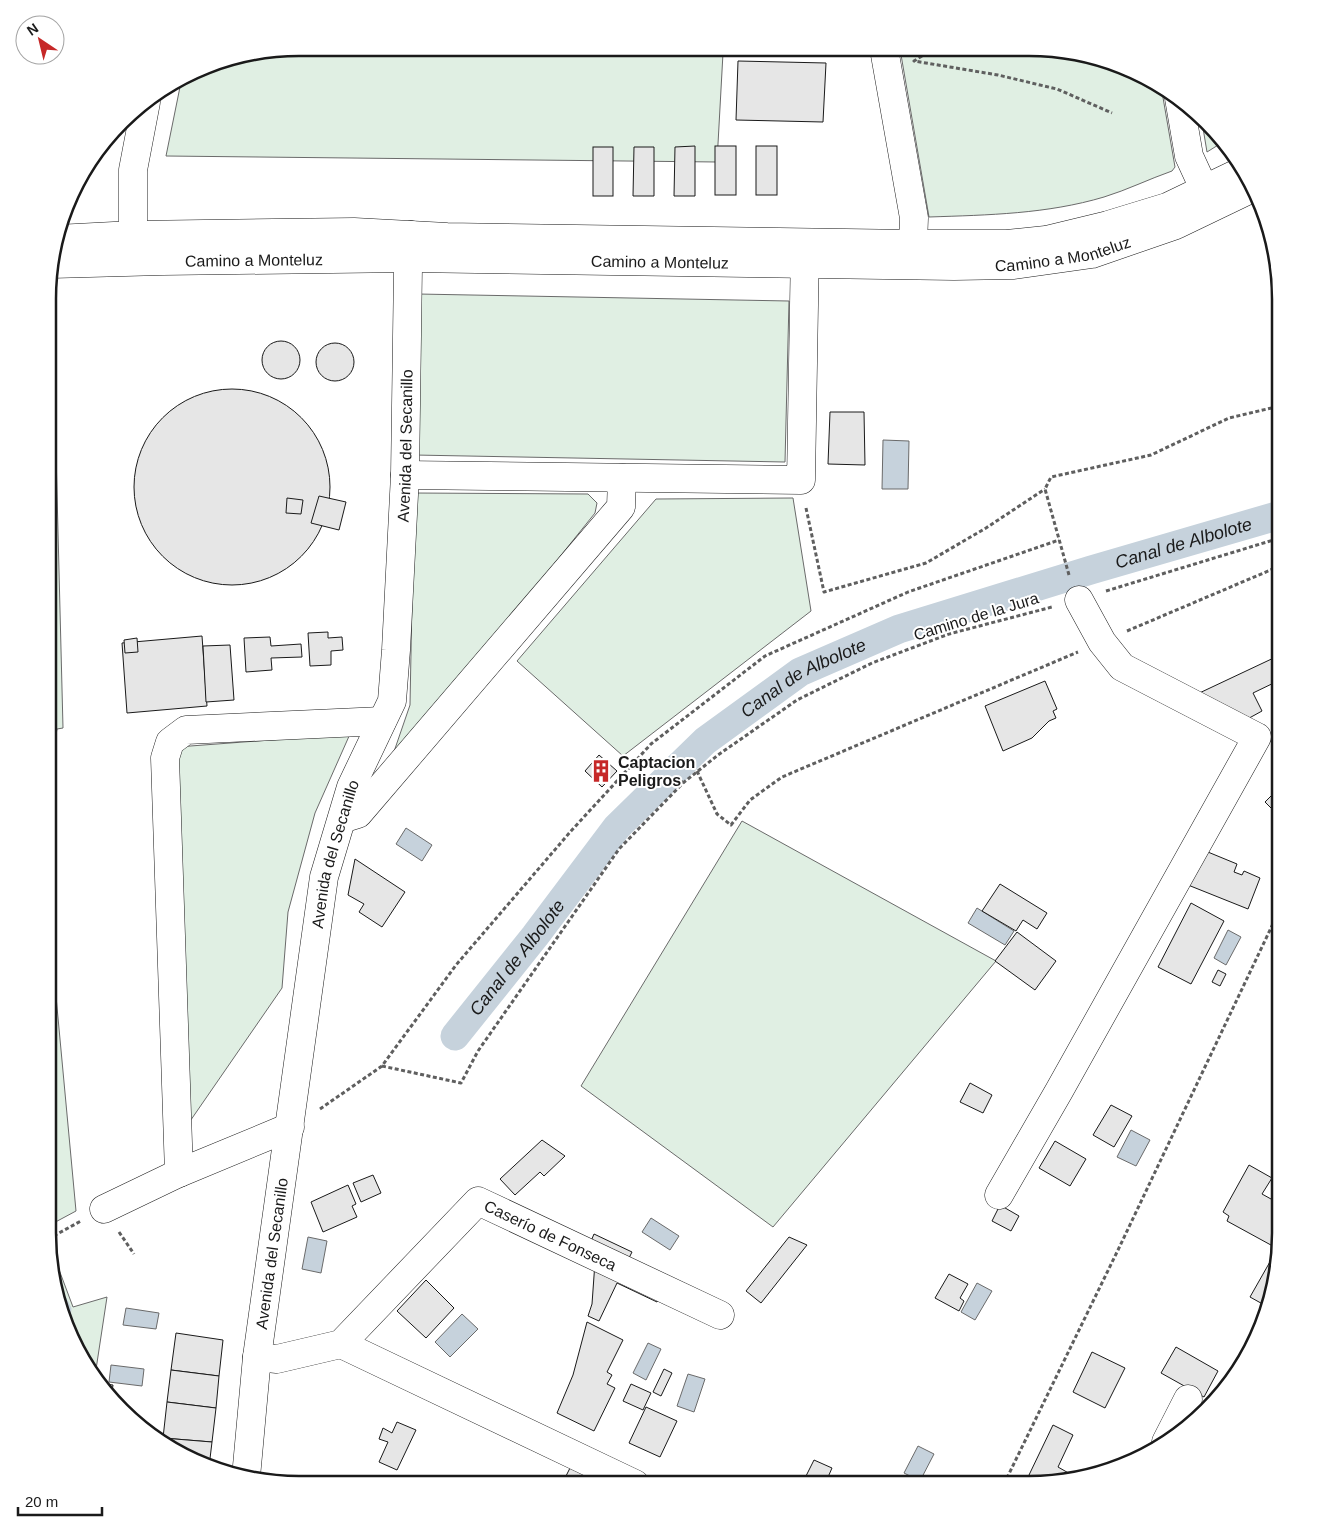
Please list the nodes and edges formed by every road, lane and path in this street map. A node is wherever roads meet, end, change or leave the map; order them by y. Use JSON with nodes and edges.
{"nodes":[{"id":1,"x":885,"y":56,"type":"edge"},
{"id":2,"x":922,"y":56,"type":"edge"},
{"id":3,"x":1181,"y":110,"type":"edge"},
{"id":4,"x":144,"y":112,"type":"edge"},
{"id":5,"x":1112,"y":113,"type":"dead end"},
{"id":6,"x":1237,"y":175,"type":"edge"},
{"id":7,"x":1246,"y":190,"type":"edge"},
{"id":8,"x":1209,"y":198,"type":"junction"},
{"id":9,"x":133,"y":235,"type":"junction"},
{"id":10,"x":64,"y":239,"type":"edge"},
{"id":11,"x":913,"y":244,"type":"junction"},
{"id":12,"x":410,"y":246,"type":"junction"},
{"id":13,"x":804,"y":253,"type":"junction"},
{"id":14,"x":59,"y":264,"type":"edge"},
{"id":15,"x":1272,"y":408,"type":"edge"},
{"id":16,"x":405,"y":475,"type":"junction"},
{"id":17,"x":622,"y":478,"type":"junction"},
{"id":18,"x":801,"y":480,"type":"junction"},
{"id":19,"x":1045,"y":488,"type":"junction"},
{"id":20,"x":1059,"y":540,"type":"junction"},
{"id":21,"x":1272,"y":540,"type":"edge"},
{"id":22,"x":1063,"y":555,"type":"dead end"},
{"id":23,"x":1272,"y":569,"type":"edge"},
{"id":24,"x":1078,"y":600,"type":"junction"},
{"id":25,"x":1102,"y":642,"type":"junction"},
{"id":26,"x":382,"y":721,"type":"junction"},
{"id":27,"x":697,"y":771,"type":"junction"},
{"id":28,"x":676,"y":776,"type":"dead end"},
{"id":29,"x":683,"y":783,"type":"junction"},
{"id":30,"x":342,"y":819,"type":"junction"},
{"id":31,"x":1272,"y":926,"type":"edge"},
{"id":32,"x":382,"y":1066,"type":"junction"},
{"id":33,"x":290,"y":1127,"type":"junction"},
{"id":34,"x":178,"y":1173,"type":"junction"},
{"id":35,"x":999,"y":1194,"type":"dead end"},
{"id":36,"x":104,"y":1209,"type":"dead end"},
{"id":37,"x":720,"y":1315,"type":"dead end"},
{"id":38,"x":341,"y":1344,"type":"junction"},
{"id":39,"x":257,"y":1357,"type":"junction"},
{"id":40,"x":1188,"y":1399,"type":"dead end"},
{"id":41,"x":1173,"y":1429,"type":"edge"},
{"id":42,"x":247,"y":1470,"type":"edge"},
{"id":43,"x":618,"y":1476,"type":"edge"},
{"id":44,"x":1008,"y":1476,"type":"edge"}],
"edges":[{"from":1,"to":11,"type":"street"},
{"from":2,"to":5,"type":"path"},
{"from":3,"to":8,"type":"street"},
{"from":4,"to":9,"type":"street"},
{"from":6,"to":8,"type":"street","name":"Camino a Monteluz"},
{"from":7,"to":8,"type":"street","name":"Camino a Monteluz"},
{"from":8,"to":11,"type":"street","name":"Camino a Monteluz"},
{"from":8,"to":13,"type":"street","name":"Camino a Monteluz"},
{"from":9,"to":10,"type":"street","name":"Camino a Monteluz"},
{"from":9,"to":12,"type":"street","name":"Camino a Monteluz"},
{"from":11,"to":13,"type":"street","name":"Camino a Monteluz"},
{"from":12,"to":13,"type":"street","name":"Camino a Monteluz"},
{"from":12,"to":14,"type":"street","name":"Camino a Monteluz"},
{"from":12,"to":16,"type":"street","name":"Avenida del Secanillo"},
{"from":13,"to":18,"type":"street"},
{"from":15,"to":19,"type":"path"},
{"from":16,"to":17,"type":"street"},
{"from":16,"to":26,"type":"street","name":"Avenida del Secanillo"},
{"from":17,"to":18,"type":"street"},
{"from":17,"to":30,"type":"street"},
{"from":18,"to":19,"type":"path"},
{"from":19,"to":20,"type":"path"},
{"from":20,"to":22,"type":"path"},
{"from":20,"to":32,"type":"path"},
{"from":21,"to":24,"type":"path","name":"Camino de la Jura"},
{"from":23,"to":25,"type":"path"},
{"from":24,"to":25,"type":"street"},
{"from":24,"to":27,"type":"path","name":"Camino de la Jura"},
{"from":25,"to":27,"type":"path"},
{"from":25,"to":35,"type":"street"},
{"from":26,"to":30,"type":"street","name":"Avenida del Secanillo"},
{"from":26,"to":34,"type":"street"},
{"from":27,"to":29,"type":"path","name":"Camino de la Jura"},
{"from":28,"to":29,"type":"path"},
{"from":29,"to":32,"type":"path","name":"Camino de la Jura"},
{"from":30,"to":33,"type":"street","name":"Avenida del Secanillo"},
{"from":31,"to":44,"type":"path"},
{"from":32,"to":33,"type":"path"},
{"from":33,"to":34,"type":"street"},
{"from":33,"to":39,"type":"street","name":"Avenida del Secanillo"},
{"from":34,"to":36,"type":"street"},
{"from":37,"to":38,"type":"street","name":"Caserío de Fonseca"},
{"from":38,"to":39,"type":"street"},
{"from":38,"to":43,"type":"street"},
{"from":39,"to":42,"type":"street","name":"Avenida del Secanillo"},
{"from":40,"to":41,"type":"street"}]}
